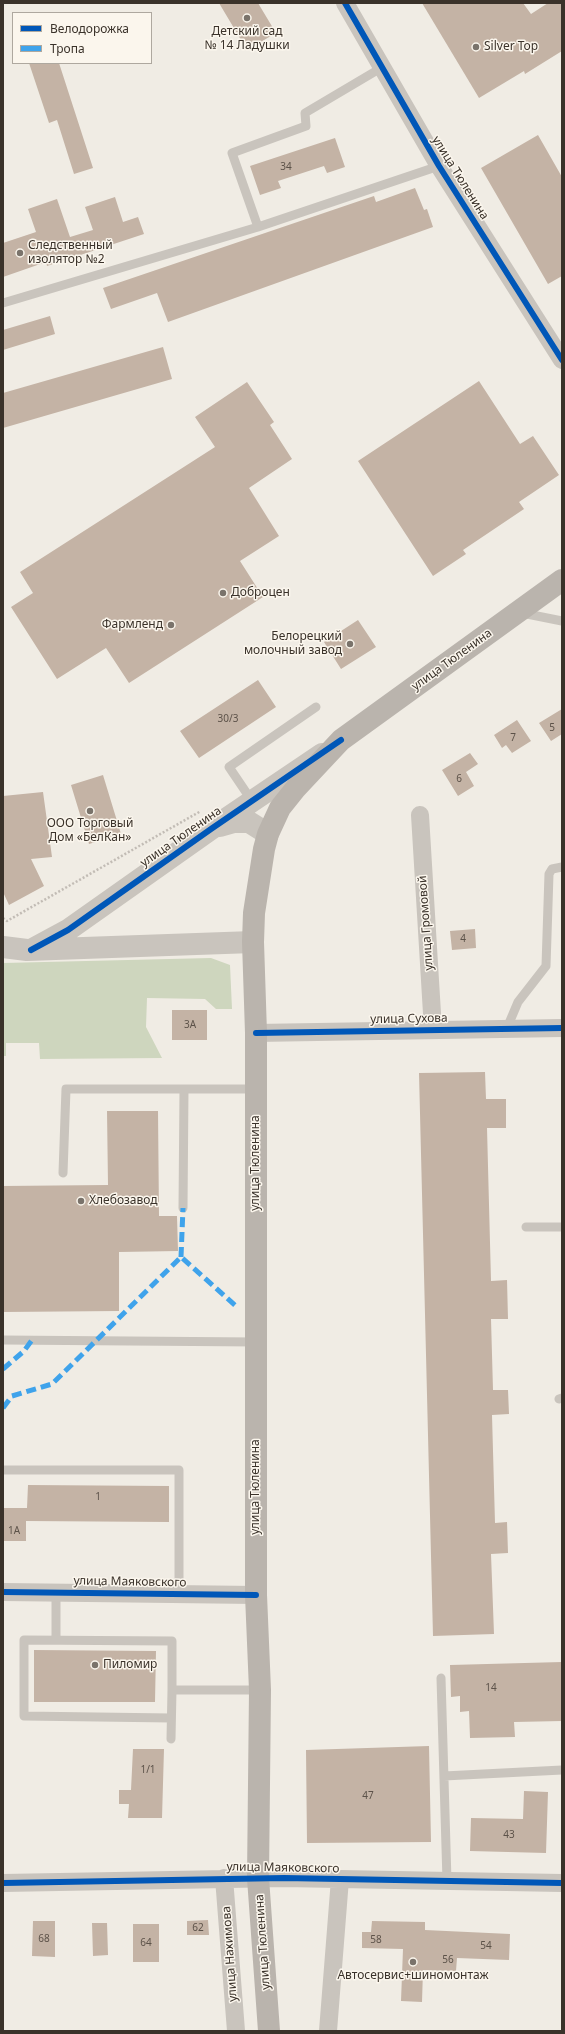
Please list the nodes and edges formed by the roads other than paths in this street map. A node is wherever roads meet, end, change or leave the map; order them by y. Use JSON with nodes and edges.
{"nodes":[{"id":1,"x":345,"y":3,"type":"edge"},
{"id":2,"x":381,"y":68,"type":"junction"},
{"id":3,"x":439,"y":166,"type":"junction"},
{"id":4,"x":258,"y":228,"type":"junction"},
{"id":5,"x":3,"y":303,"type":"edge"},
{"id":6,"x":562,"y":360,"type":"edge"},
{"id":7,"x":562,"y":580,"type":"edge"},
{"id":8,"x":518,"y":612,"type":"junction"},
{"id":9,"x":562,"y":621,"type":"edge"},
{"id":10,"x":316,"y":707,"type":"dead end"},
{"id":11,"x":342,"y":740,"type":"junction"},
{"id":12,"x":252,"y":801,"type":"junction"},
{"id":13,"x":420,"y":815,"type":"dead end"},
{"id":14,"x":206,"y":820,"type":"junction"},
{"id":15,"x":268,"y":834,"type":"junction"},
{"id":16,"x":562,"y":867,"type":"edge"},
{"id":17,"x":253,"y":942,"type":"junction"},
{"id":18,"x":3,"y":947,"type":"edge"},
{"id":19,"x":31,"y":950,"type":"junction"},
{"id":20,"x":507,"y":1028,"type":"junction"},
{"id":21,"x":562,"y":1028,"type":"edge"},
{"id":22,"x":433,"y":1030,"type":"junction"},
{"id":23,"x":256,"y":1033,"type":"junction"},
{"id":24,"x":184,"y":1089,"type":"junction"},
{"id":25,"x":256,"y":1089,"type":"junction"},
{"id":26,"x":63,"y":1173,"type":"dead end"},
{"id":27,"x":183,"y":1208,"type":"dead end"},
{"id":28,"x":526,"y":1227,"type":"dead end"},
{"id":29,"x":562,"y":1227,"type":"edge"},
{"id":30,"x":3,"y":1340,"type":"edge"},
{"id":31,"x":256,"y":1342,"type":"junction"},
{"id":32,"x":3,"y":1470,"type":"edge"},
{"id":33,"x":3,"y":1592,"type":"edge"},
{"id":34,"x":56,"y":1592,"type":"junction"},
{"id":35,"x":179,"y":1594,"type":"junction"},
{"id":36,"x":256,"y":1595,"type":"junction"},
{"id":37,"x":56,"y":1640,"type":"junction"},
{"id":38,"x":441,"y":1678,"type":"dead end"},
{"id":39,"x":172,"y":1690,"type":"junction"},
{"id":40,"x":260,"y":1690,"type":"junction"},
{"id":41,"x":171,"y":1718,"type":"junction"},
{"id":42,"x":171,"y":1739,"type":"dead end"},
{"id":43,"x":562,"y":1770,"type":"edge"},
{"id":44,"x":444,"y":1776,"type":"junction"},
{"id":45,"x":224,"y":1878,"type":"junction"},
{"id":46,"x":258,"y":1878,"type":"junction"},
{"id":47,"x":340,"y":1879,"type":"junction"},
{"id":48,"x":447,"y":1881,"type":"junction"},
{"id":49,"x":3,"y":1883,"type":"edge"},
{"id":50,"x":562,"y":1883,"type":"edge"},
{"id":51,"x":236,"y":2031,"type":"edge"},
{"id":52,"x":269,"y":2031,"type":"edge"},
{"id":53,"x":328,"y":2031,"type":"edge"}],
"edges":[{"from":1,"to":2,"type":"street","name":"улица Тюленина"},
{"from":2,"to":3,"type":"street","name":"улица Тюленина"},
{"from":2,"to":4,"type":"lane"},
{"from":3,"to":4,"type":"lane"},
{"from":3,"to":6,"type":"street","name":"улица Тюленина"},
{"from":4,"to":5,"type":"lane"},
{"from":7,"to":8,"type":"main road","name":"улица Тюленина"},
{"from":8,"to":9,"type":"lane"},
{"from":8,"to":11,"type":"main road","name":"улица Тюленина"},
{"from":10,"to":12,"type":"lane"},
{"from":11,"to":12,"type":"street","name":"улица Тюленина"},
{"from":11,"to":15,"type":"main road","name":"улица Тюленина"},
{"from":12,"to":14,"type":"street","name":"улица Тюленина"},
{"from":13,"to":22,"type":"street","name":"улица Громовой"},
{"from":14,"to":15,"type":"street"},
{"from":14,"to":19,"type":"street","name":"улица Тюленина"},
{"from":15,"to":17,"type":"main road","name":"улица Тюленина"},
{"from":16,"to":20,"type":"lane"},
{"from":17,"to":19,"type":"street"},
{"from":17,"to":23,"type":"main road","name":"улица Тюленина"},
{"from":18,"to":19,"type":"street"},
{"from":20,"to":21,"type":"street","name":"улица Сухова"},
{"from":20,"to":22,"type":"street","name":"улица Сухова"},
{"from":22,"to":23,"type":"street","name":"улица Сухова"},
{"from":23,"to":25,"type":"main road","name":"улица Тюленина"},
{"from":24,"to":25,"type":"lane"},
{"from":24,"to":26,"type":"lane"},
{"from":24,"to":27,"type":"lane"},
{"from":25,"to":31,"type":"main road","name":"улица Тюленина"},
{"from":28,"to":29,"type":"lane"},
{"from":30,"to":31,"type":"lane"},
{"from":31,"to":36,"type":"main road","name":"улица Тюленина"},
{"from":32,"to":35,"type":"lane"},
{"from":33,"to":34,"type":"street","name":"улица Маяковского"},
{"from":34,"to":35,"type":"street","name":"улица Маяковского"},
{"from":34,"to":37,"type":"lane"},
{"from":35,"to":36,"type":"street","name":"улица Маяковского"},
{"from":36,"to":40,"type":"main road","name":"улица Тюленина"},
{"from":37,"to":39,"type":"lane"},
{"from":37,"to":41,"type":"lane"},
{"from":38,"to":44,"type":"lane"},
{"from":39,"to":40,"type":"lane"},
{"from":39,"to":41,"type":"lane"},
{"from":40,"to":46,"type":"main road","name":"улица Тюленина"},
{"from":41,"to":42,"type":"lane"},
{"from":43,"to":44,"type":"lane"},
{"from":44,"to":48,"type":"lane"},
{"from":45,"to":46,"type":"street","name":"улица Маяковского"},
{"from":45,"to":49,"type":"street","name":"улица Маяковского"},
{"from":45,"to":51,"type":"street","name":"улица Нахимова"},
{"from":46,"to":47,"type":"street","name":"улица Маяковского"},
{"from":46,"to":52,"type":"main road","name":"улица Тюленина"},
{"from":47,"to":48,"type":"street","name":"улица Маяковского"},
{"from":47,"to":53,"type":"street"},
{"from":48,"to":50,"type":"street","name":"улица Маяковского"}]}
